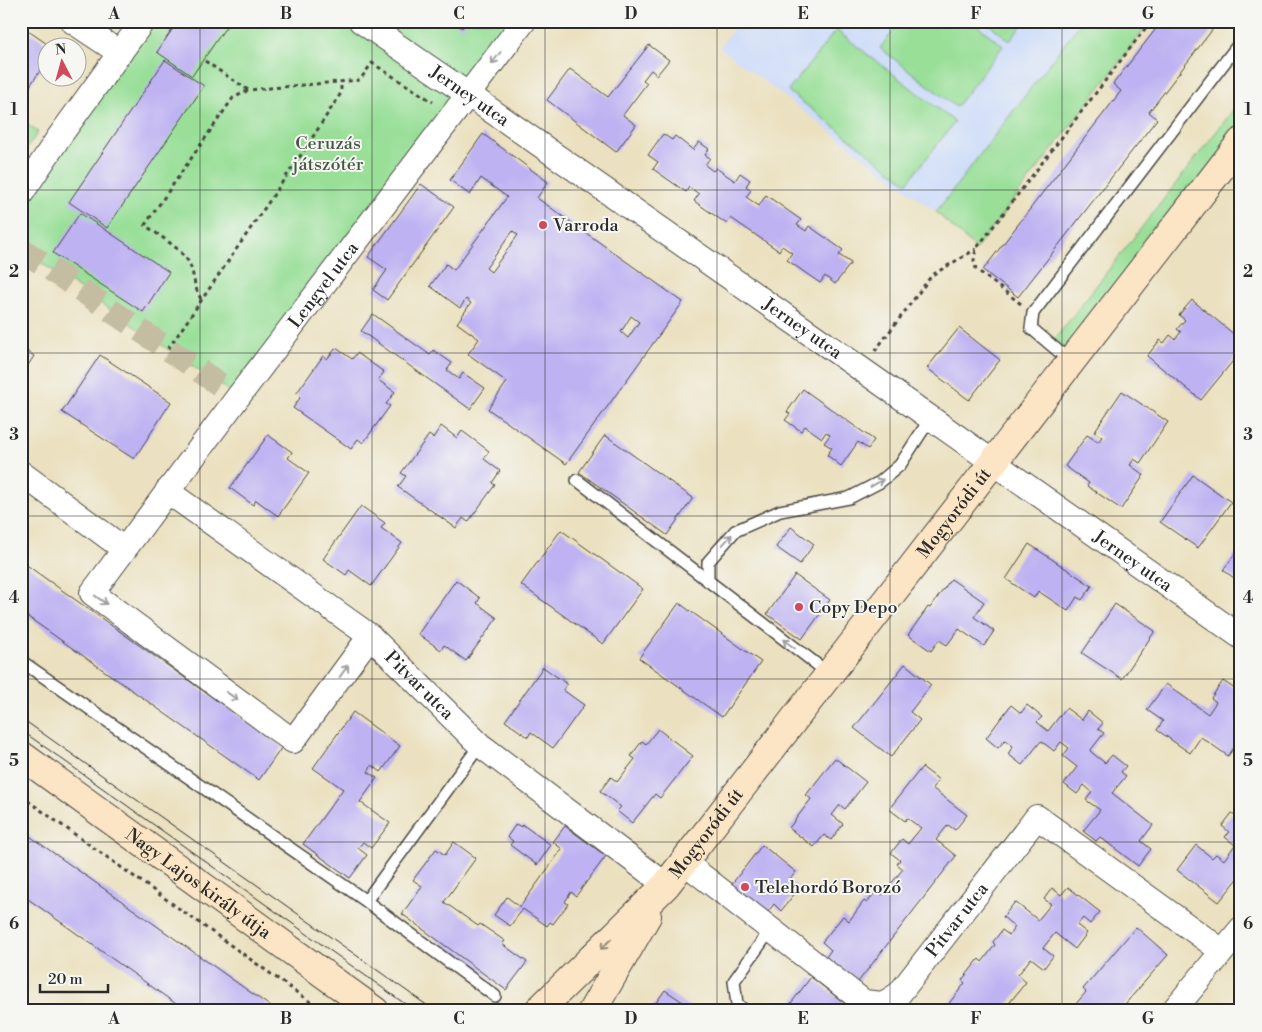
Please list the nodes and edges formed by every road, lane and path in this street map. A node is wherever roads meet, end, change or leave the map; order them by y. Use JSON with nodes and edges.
{"nodes":[{"id":1,"x":72,"y":21,"type":"edge"},
{"id":2,"x":143,"y":21,"type":"edge"},
{"id":3,"x":361,"y":21,"type":"edge"},
{"id":4,"x":524,"y":21,"type":"edge"},
{"id":5,"x":1151,"y":21,"type":"edge"},
{"id":6,"x":1241,"y":41,"type":"edge"},
{"id":7,"x":120,"y":53,"type":"junction"},
{"id":8,"x":206,"y":62,"type":"dead end"},
{"id":9,"x":342,"y":81,"type":"junction"},
{"id":10,"x":248,"y":90,"type":"junction"},
{"id":11,"x":469,"y":94,"type":"junction"},
{"id":12,"x":452,"y":115,"type":"junction"},
{"id":13,"x":1241,"y":142,"type":"edge"},
{"id":14,"x":21,"y":194,"type":"edge"},
{"id":15,"x":976,"y":249,"type":"junction"},
{"id":16,"x":201,"y":299,"type":"junction"},
{"id":17,"x":1033,"y":313,"type":"junction"},
{"id":18,"x":168,"y":349,"type":"dead end"},
{"id":19,"x":1070,"y":362,"type":"junction"},
{"id":20,"x":861,"y":369,"type":"junction"},
{"id":21,"x":930,"y":419,"type":"junction"},
{"id":22,"x":992,"y":463,"type":"junction"},
{"id":23,"x":21,"y":473,"type":"edge"},
{"id":24,"x":578,"y":480,"type":"dead end"},
{"id":25,"x":167,"y":491,"type":"junction"},
{"id":26,"x":124,"y":549,"type":"junction"},
{"id":27,"x":708,"y":581,"type":"junction"},
{"id":28,"x":370,"y":636,"type":"junction"},
{"id":29,"x":1241,"y":637,"type":"edge"},
{"id":30,"x":21,"y":661,"type":"edge"},
{"id":31,"x":828,"y":673,"type":"junction"},
{"id":32,"x":480,"y":745,"type":"junction"},
{"id":33,"x":21,"y":755,"type":"edge"},
{"id":34,"x":21,"y":796,"type":"edge"},
{"id":35,"x":684,"y":862,"type":"junction"},
{"id":36,"x":666,"y":885,"type":"junction"},
{"id":37,"x":366,"y":901,"type":"junction"},
{"id":38,"x":771,"y":929,"type":"junction"},
{"id":39,"x":1241,"y":930,"type":"edge"},
{"id":40,"x":1222,"y":951,"type":"junction"},
{"id":41,"x":496,"y":996,"type":"dead end"},
{"id":42,"x":323,"y":1011,"type":"edge"},
{"id":43,"x":376,"y":1011,"type":"edge"},
{"id":44,"x":538,"y":1011,"type":"edge"},
{"id":45,"x":592,"y":1011,"type":"edge"},
{"id":46,"x":745,"y":1011,"type":"edge"},
{"id":47,"x":1173,"y":1011,"type":"edge"}],
"edges":[{"from":1,"to":7,"type":"street"},
{"from":2,"to":7,"type":"street"},
{"from":3,"to":11,"type":"street","name":"Jerney utca"},
{"from":4,"to":11,"type":"street","name":"Lengyel utca","one_way":true},
{"from":5,"to":15,"type":"path"},
{"from":6,"to":17,"type":"lane"},
{"from":7,"to":14,"type":"street"},
{"from":8,"to":10,"type":"path"},
{"from":9,"to":10,"type":"path"},
{"from":9,"to":12,"type":"path"},
{"from":9,"to":16,"type":"path"},
{"from":10,"to":16,"type":"path"},
{"from":11,"to":12,"type":"street","name":"Lengyel utca"},
{"from":11,"to":20,"type":"street","name":"Jerney utca"},
{"from":12,"to":25,"type":"street","name":"Lengyel utca"},
{"from":13,"to":19,"type":"street","name":"Mogyoródi út"},
{"from":15,"to":17,"type":"path"},
{"from":15,"to":20,"type":"path"},
{"from":16,"to":18,"type":"path"},
{"from":17,"to":19,"type":"lane"},
{"from":19,"to":22,"type":"street","name":"Mogyoródi út"},
{"from":20,"to":21,"type":"street","name":"Jerney utca"},
{"from":21,"to":22,"type":"street","name":"Jerney utca"},
{"from":27,"to":21,"type":"lane","one_way":true},
{"from":22,"to":29,"type":"street","name":"Jerney utca"},
{"from":22,"to":31,"type":"street","name":"Mogyoródi út"},
{"from":23,"to":26,"type":"street"},
{"from":24,"to":27,"type":"lane"},
{"from":25,"to":26,"type":"street","name":"Lengyel utca"},
{"from":25,"to":28,"type":"street","name":"Pitvar utca"},
{"from":26,"to":28,"type":"street","one_way":true},
{"from":31,"to":27,"type":"lane","one_way":true},
{"from":28,"to":32,"type":"street","name":"Pitvar utca"},
{"from":30,"to":37,"type":"lane"},
{"from":31,"to":35,"type":"street","name":"Mogyoródi út"},
{"from":32,"to":36,"type":"street","name":"Pitvar utca"},
{"from":32,"to":37,"type":"lane"},
{"from":33,"to":43,"type":"street","name":"Nagy Lajos király útja"},
{"from":34,"to":42,"type":"path"},
{"from":35,"to":36,"type":"street","name":"Mogyoródi út"},
{"from":35,"to":38,"type":"street","name":"Pitvar utca"},
{"from":36,"to":44,"type":"street","name":"Mogyoródi út","one_way":true},
{"from":36,"to":45,"type":"street","name":"Mogyoródi út"},
{"from":37,"to":41,"type":"lane"},
{"from":38,"to":40,"type":"street","name":"Pitvar utca"},
{"from":38,"to":46,"type":"lane"},
{"from":39,"to":40,"type":"street"},
{"from":40,"to":47,"type":"street"}]}
